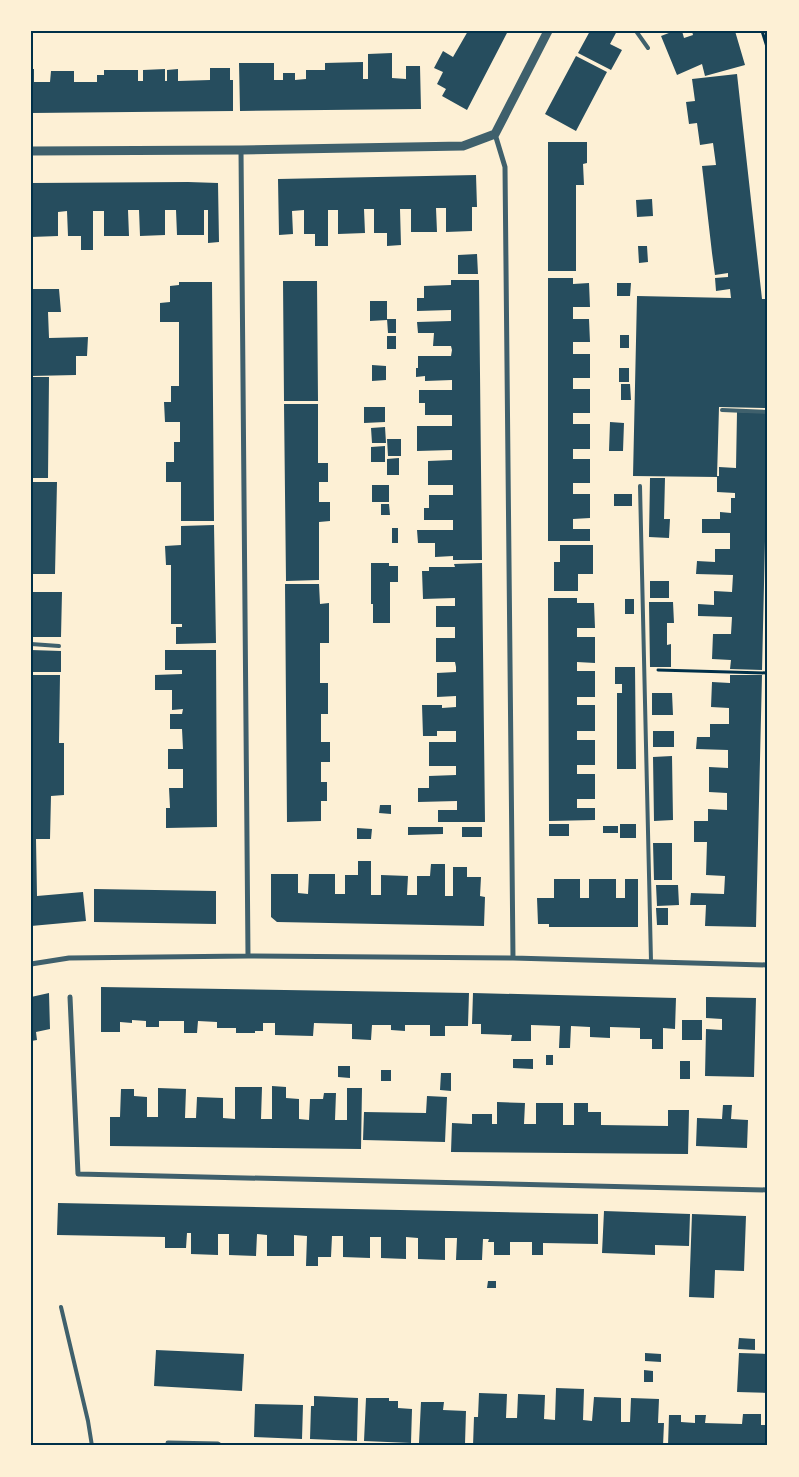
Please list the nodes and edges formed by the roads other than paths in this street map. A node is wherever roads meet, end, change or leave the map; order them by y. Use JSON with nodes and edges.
{"nodes":[{"id":1,"x":548,"y":31,"type":"edge"},
{"id":2,"x":636,"y":31,"type":"edge"},
{"id":3,"x":648,"y":48,"type":"dead end"},
{"id":4,"x":495,"y":134,"type":"junction"},
{"id":5,"x":241,"y":150,"type":"junction"},
{"id":6,"x":31,"y":151,"type":"edge"},
{"id":7,"x":722,"y":410,"type":"dead end"},
{"id":8,"x":768,"y":412,"type":"edge"},
{"id":9,"x":640,"y":486,"type":"dead end"},
{"id":10,"x":31,"y":644,"type":"edge"},
{"id":11,"x":59,"y":646,"type":"dead end"},
{"id":12,"x":248,"y":956,"type":"junction"},
{"id":13,"x":513,"y":958,"type":"junction"},
{"id":14,"x":651,"y":961,"type":"junction"},
{"id":15,"x":31,"y":964,"type":"edge"},
{"id":16,"x":768,"y":965,"type":"edge"},
{"id":17,"x":70,"y":997,"type":"dead end"},
{"id":18,"x":768,"y":1190,"type":"edge"},
{"id":19,"x":61,"y":1307,"type":"dead end"},
{"id":20,"x":168,"y":1443,"type":"dead end"},
{"id":21,"x":92,"y":1446,"type":"edge"},
{"id":22,"x":221,"y":1446,"type":"edge"}],
"edges":[{"from":1,"to":4,"type":"street"},
{"from":2,"to":3,"type":"lane"},
{"from":4,"to":5,"type":"street"},
{"from":4,"to":13,"type":"street"},
{"from":5,"to":6,"type":"street"},
{"from":5,"to":12,"type":"street"},
{"from":7,"to":8,"type":"lane"},
{"from":9,"to":14,"type":"lane"},
{"from":10,"to":11,"type":"lane"},
{"from":12,"to":13,"type":"street"},
{"from":12,"to":15,"type":"street"},
{"from":13,"to":14,"type":"street"},
{"from":14,"to":16,"type":"street"},
{"from":17,"to":18,"type":"street"},
{"from":19,"to":21,"type":"lane"},
{"from":20,"to":22,"type":"street"}]}
